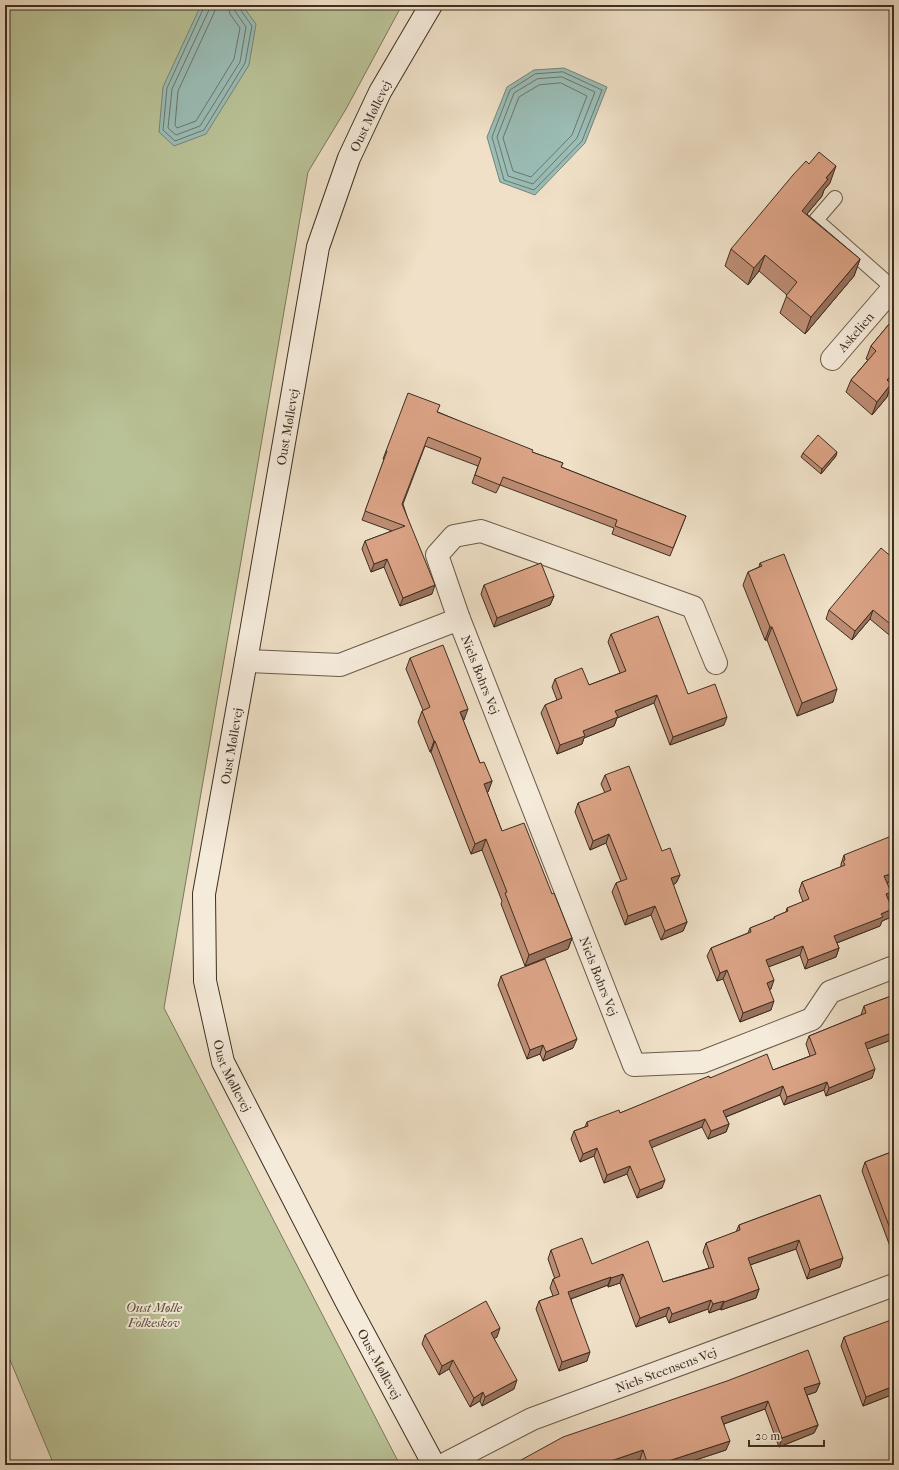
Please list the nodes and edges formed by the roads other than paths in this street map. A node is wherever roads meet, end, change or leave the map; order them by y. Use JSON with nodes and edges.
{"nodes":[{"id":1,"x":431,"y":5,"type":"edge"},
{"id":2,"x":835,"y":198,"type":"dead end"},
{"id":3,"x":894,"y":287,"type":"edge"},
{"id":4,"x":832,"y":359,"type":"dead end"},
{"id":5,"x":459,"y":619,"type":"junction"},
{"id":6,"x":246,"y":661,"type":"junction"},
{"id":7,"x":716,"y":663,"type":"dead end"},
{"id":8,"x":894,"y":967,"type":"edge"},
{"id":9,"x":894,"y":1285,"type":"edge"},
{"id":10,"x":434,"y":1465,"type":"edge"},
{"id":11,"x":443,"y":1465,"type":"edge"}],
"edges":[{"from":1,"to":6,"type":"street","name":"Oust Møllevej"},
{"from":2,"to":3,"type":"lane"},
{"from":3,"to":4,"type":"street","name":"Askelien"},
{"from":5,"to":6,"type":"street","name":"Niels Bohrs Vej"},
{"from":5,"to":7,"type":"street","name":"Niels Bohrs Vej"},
{"from":5,"to":8,"type":"street","name":"Niels Bohrs Vej"},
{"from":6,"to":10,"type":"street","name":"Oust Møllevej"},
{"from":9,"to":11,"type":"street","name":"Niels Steensens Vej"}]}
